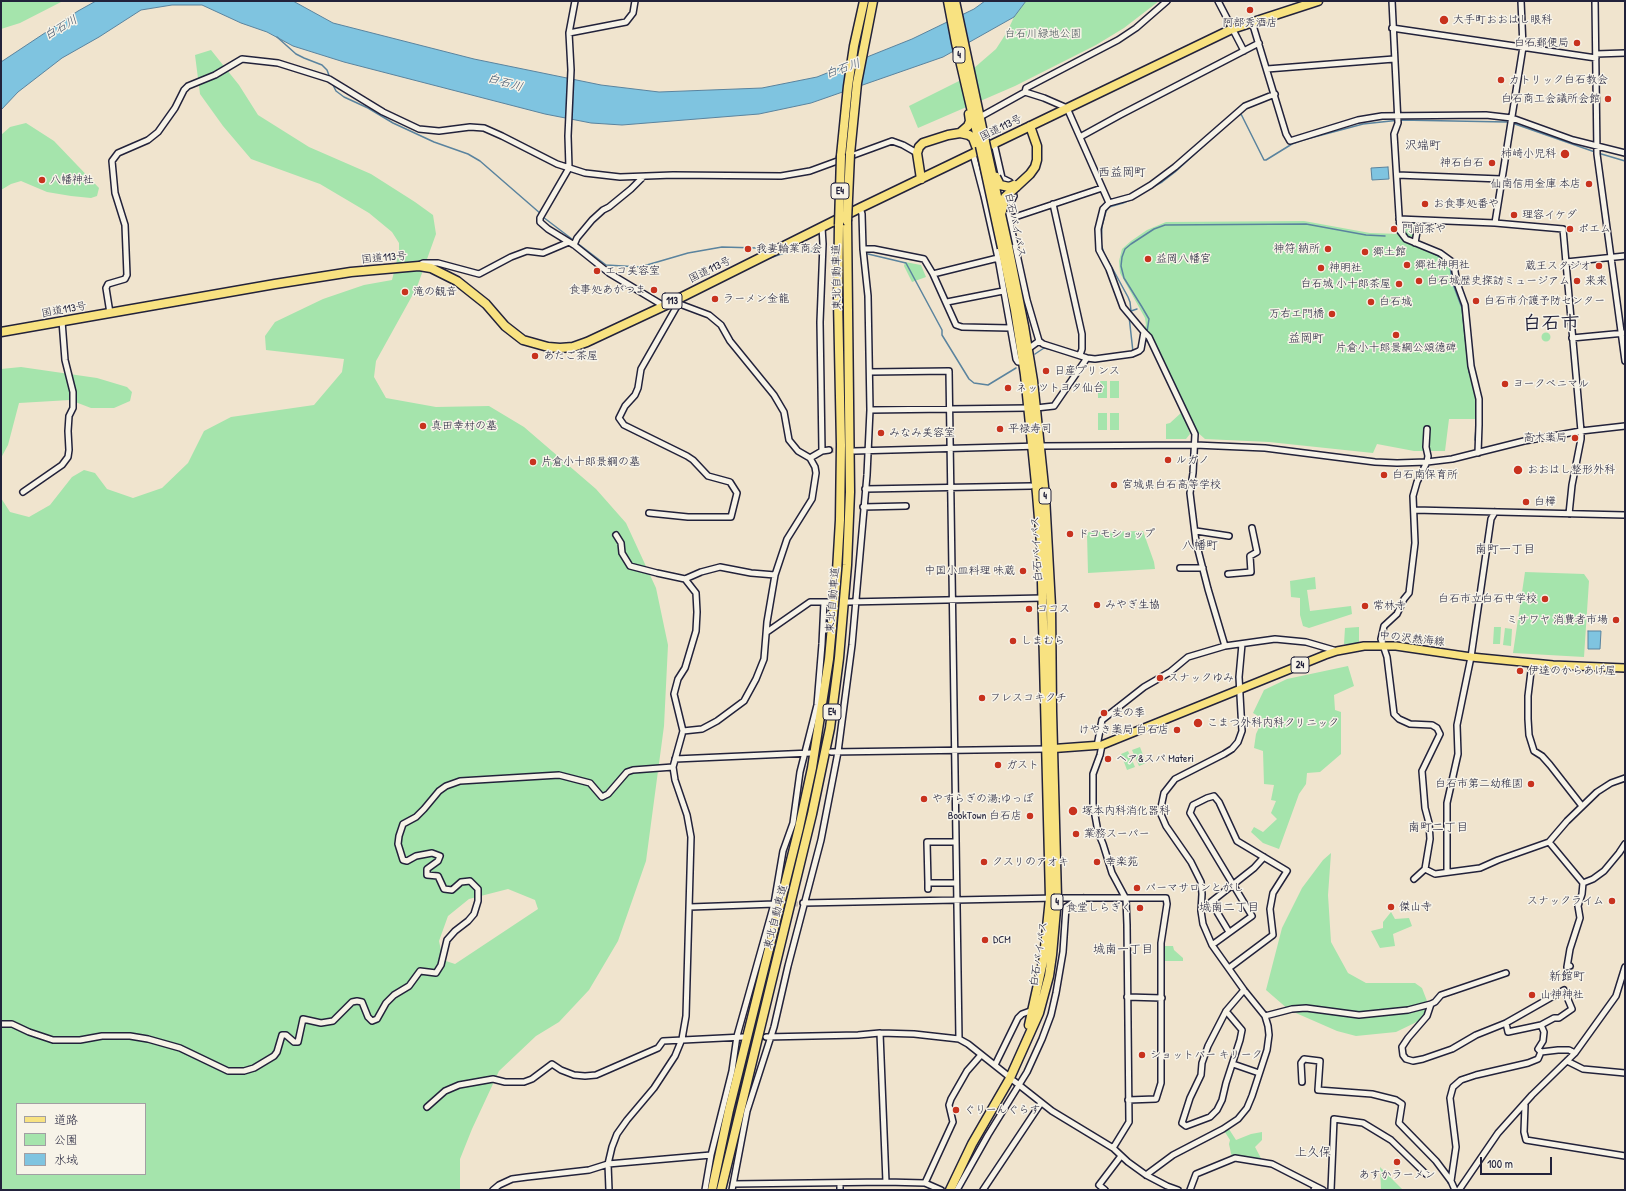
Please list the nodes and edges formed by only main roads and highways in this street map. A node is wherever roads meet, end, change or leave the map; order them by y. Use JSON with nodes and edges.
{"nodes":[{"id":1,"x":864,"y":1,"type":"edge"},
{"id":2,"x":873,"y":1,"type":"edge"},
{"id":3,"x":948,"y":1,"type":"edge"},
{"id":4,"x":955,"y":1,"type":"edge"},
{"id":5,"x":1318,"y":1,"type":"edge"},
{"id":6,"x":972,"y":108,"type":"junction"},
{"id":7,"x":1030,"y":126,"type":"junction"},
{"id":8,"x":960,"y":133,"type":"junction"},
{"id":9,"x":983,"y":145,"type":"junction"},
{"id":10,"x":921,"y":179,"type":"junction"},
{"id":11,"x":1015,"y":186,"type":"junction"},
{"id":12,"x":1005,"y":219,"type":"junction"},
{"id":13,"x":843,"y":223,"type":"junction"},
{"id":14,"x":1005,"y":247,"type":"junction"},
{"id":15,"x":1,"y":332,"type":"edge"},
{"id":16,"x":1032,"y":408,"type":"junction"},
{"id":17,"x":1625,"y":668,"type":"edge"},
{"id":18,"x":1050,"y":748,"type":"junction"},
{"id":19,"x":1053,"y":898,"type":"junction"},
{"id":20,"x":1022,"y":1050,"type":"junction"},
{"id":21,"x":712,"y":1190,"type":"edge"},
{"id":22,"x":721,"y":1190,"type":"edge"},
{"id":23,"x":950,"y":1190,"type":"edge"}],
"edges":[{"from":1,"to":13,"type":"highway","name":"東北自動車道","number":"E4","bridge":true},
{"from":2,"to":13,"type":"highway","name":"東北自動車道","number":"E4","bridge":true},
{"from":3,"to":6,"type":"highway","name":"白石バイパス","number":"4"},
{"from":4,"to":6,"type":"highway","name":"白石バイパス","number":"4"},
{"from":5,"to":7,"type":"highway","name":"国道113号","number":"113"},
{"from":6,"to":8,"type":"highway"},
{"from":6,"to":9,"type":"highway","name":"白石バイパス","number":"4"},
{"from":6,"to":9,"type":"highway","name":"白石バイパス","number":"4"},
{"from":7,"to":9,"type":"highway","name":"国道113号","number":"113"},
{"from":7,"to":11,"type":"highway"},
{"from":8,"to":9,"type":"highway"},
{"from":8,"to":10,"type":"highway"},
{"from":9,"to":10,"type":"highway","name":"国道113号","number":"113"},
{"from":9,"to":11,"type":"highway","bridge":true},
{"from":9,"to":12,"type":"highway","name":"白石バイパス","number":"4","bridge":true},
{"from":9,"to":14,"type":"highway","name":"白石バイパス","number":"4","bridge":true},
{"from":10,"to":15,"type":"highway","name":"国道113号","number":"113"},
{"from":11,"to":12,"type":"highway","bridge":true},
{"from":12,"to":14,"type":"highway","name":"白石バイパス","number":"4","bridge":true},
{"from":13,"to":21,"type":"highway","name":"東北自動車道","number":"E4"},
{"from":13,"to":22,"type":"highway","name":"東北自動車道","number":"E4"},
{"from":14,"to":16,"type":"highway","name":"白石バイパス","number":"4"},
{"from":14,"to":16,"type":"highway","name":"白石バイパス","number":"4"},
{"from":16,"to":18,"type":"highway","name":"白石バイパス","number":"4"},
{"from":17,"to":18,"type":"main road","name":"中の沢熱海線","number":"24"},
{"from":18,"to":19,"type":"highway","name":"白石バイパス","number":"4"},
{"from":19,"to":20,"type":"highway","name":"白石バイパス","number":"4"},
{"from":19,"to":20,"type":"highway","name":"白石バイパス","number":"4"},
{"from":20,"to":23,"type":"highway","name":"白石バイパス","number":"4"}]}
